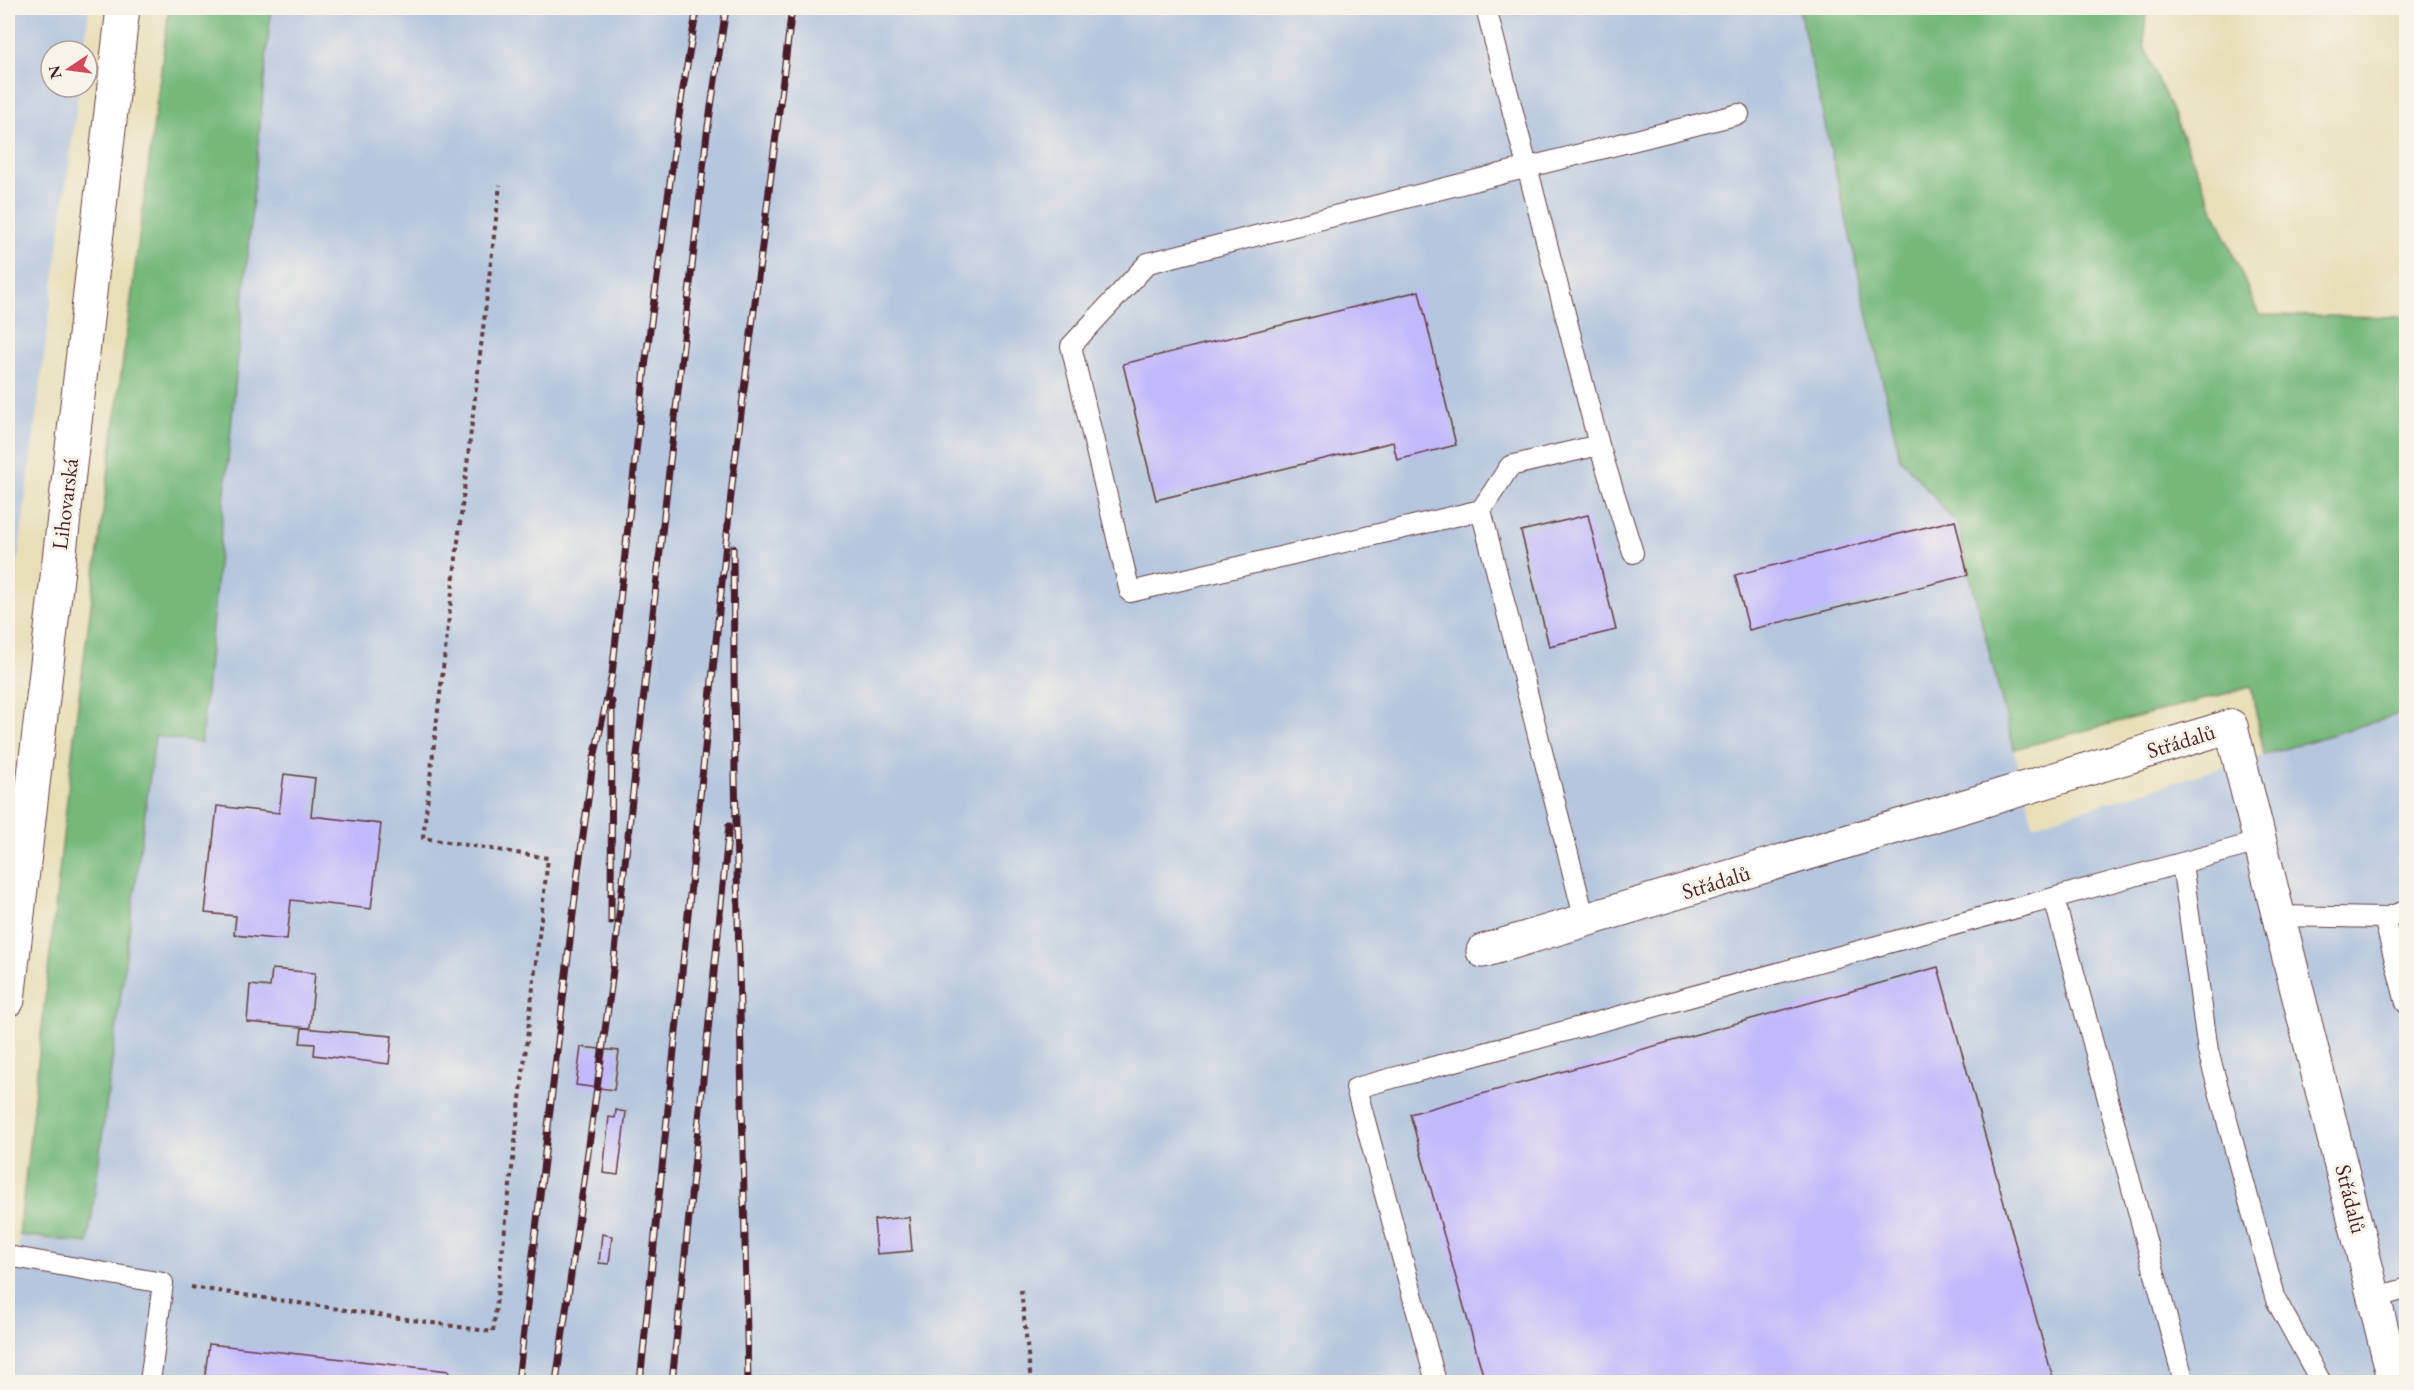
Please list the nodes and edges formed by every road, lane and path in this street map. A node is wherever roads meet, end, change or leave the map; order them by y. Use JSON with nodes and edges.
{"nodes":[{"id":1,"x":123,"y":8,"type":"edge"},
{"id":2,"x":1486,"y":8,"type":"edge"},
{"id":3,"x":1739,"y":114,"type":"dead end"},
{"id":4,"x":1528,"y":167,"type":"junction"},
{"id":5,"x":500,"y":185,"type":"dead end"},
{"id":6,"x":1599,"y":445,"type":"junction"},
{"id":7,"x":1481,"y":510,"type":"junction"},
{"id":8,"x":1634,"y":553,"type":"dead end"},
{"id":9,"x":2262,"y":842,"type":"junction"},
{"id":10,"x":2182,"y":863,"type":"junction"},
{"id":11,"x":2054,"y":898,"type":"junction"},
{"id":12,"x":2406,"y":911,"type":"edge"},
{"id":13,"x":2280,"y":916,"type":"junction"},
{"id":14,"x":2384,"y":918,"type":"junction"},
{"id":15,"x":1585,"y":921,"type":"junction"},
{"id":16,"x":1483,"y":951,"type":"dead end"},
{"id":17,"x":8,"y":1000,"type":"edge"},
{"id":18,"x":2406,"y":1003,"type":"edge"},
{"id":19,"x":8,"y":1256,"type":"edge"},
{"id":20,"x":164,"y":1283,"type":"junction"},
{"id":21,"x":1021,"y":1290,"type":"dead end"},
{"id":22,"x":2391,"y":1293,"type":"edge"},
{"id":23,"x":150,"y":1383,"type":"edge"},
{"id":24,"x":1031,"y":1383,"type":"edge"},
{"id":25,"x":1436,"y":1383,"type":"edge"},
{"id":26,"x":2184,"y":1383,"type":"edge"},
{"id":27,"x":2321,"y":1383,"type":"edge"},
{"id":28,"x":2396,"y":1383,"type":"edge"}],
"edges":[{"from":1,"to":17,"type":"street","name":"Lihovarská"},
{"from":2,"to":4,"type":"lane"},
{"from":3,"to":4,"type":"lane"},
{"from":4,"to":6,"type":"lane"},
{"from":4,"to":7,"type":"lane"},
{"from":5,"to":20,"type":"path"},
{"from":6,"to":7,"type":"lane"},
{"from":6,"to":8,"type":"lane"},
{"from":7,"to":15,"type":"lane"},
{"from":9,"to":10,"type":"lane"},
{"from":9,"to":13,"type":"street","name":"Střádalů"},
{"from":9,"to":15,"type":"street","name":"Střádalů"},
{"from":10,"to":11,"type":"lane"},
{"from":10,"to":27,"type":"lane"},
{"from":11,"to":25,"type":"lane"},
{"from":11,"to":26,"type":"lane"},
{"from":12,"to":14,"type":"lane"},
{"from":13,"to":14,"type":"lane"},
{"from":13,"to":22,"type":"street","name":"Střádalů"},
{"from":14,"to":18,"type":"lane"},
{"from":15,"to":16,"type":"street","name":"Střádalů"},
{"from":19,"to":20,"type":"lane"},
{"from":20,"to":23,"type":"lane"},
{"from":21,"to":24,"type":"path"},
{"from":22,"to":28,"type":"street","name":"Střádalů"}]}
